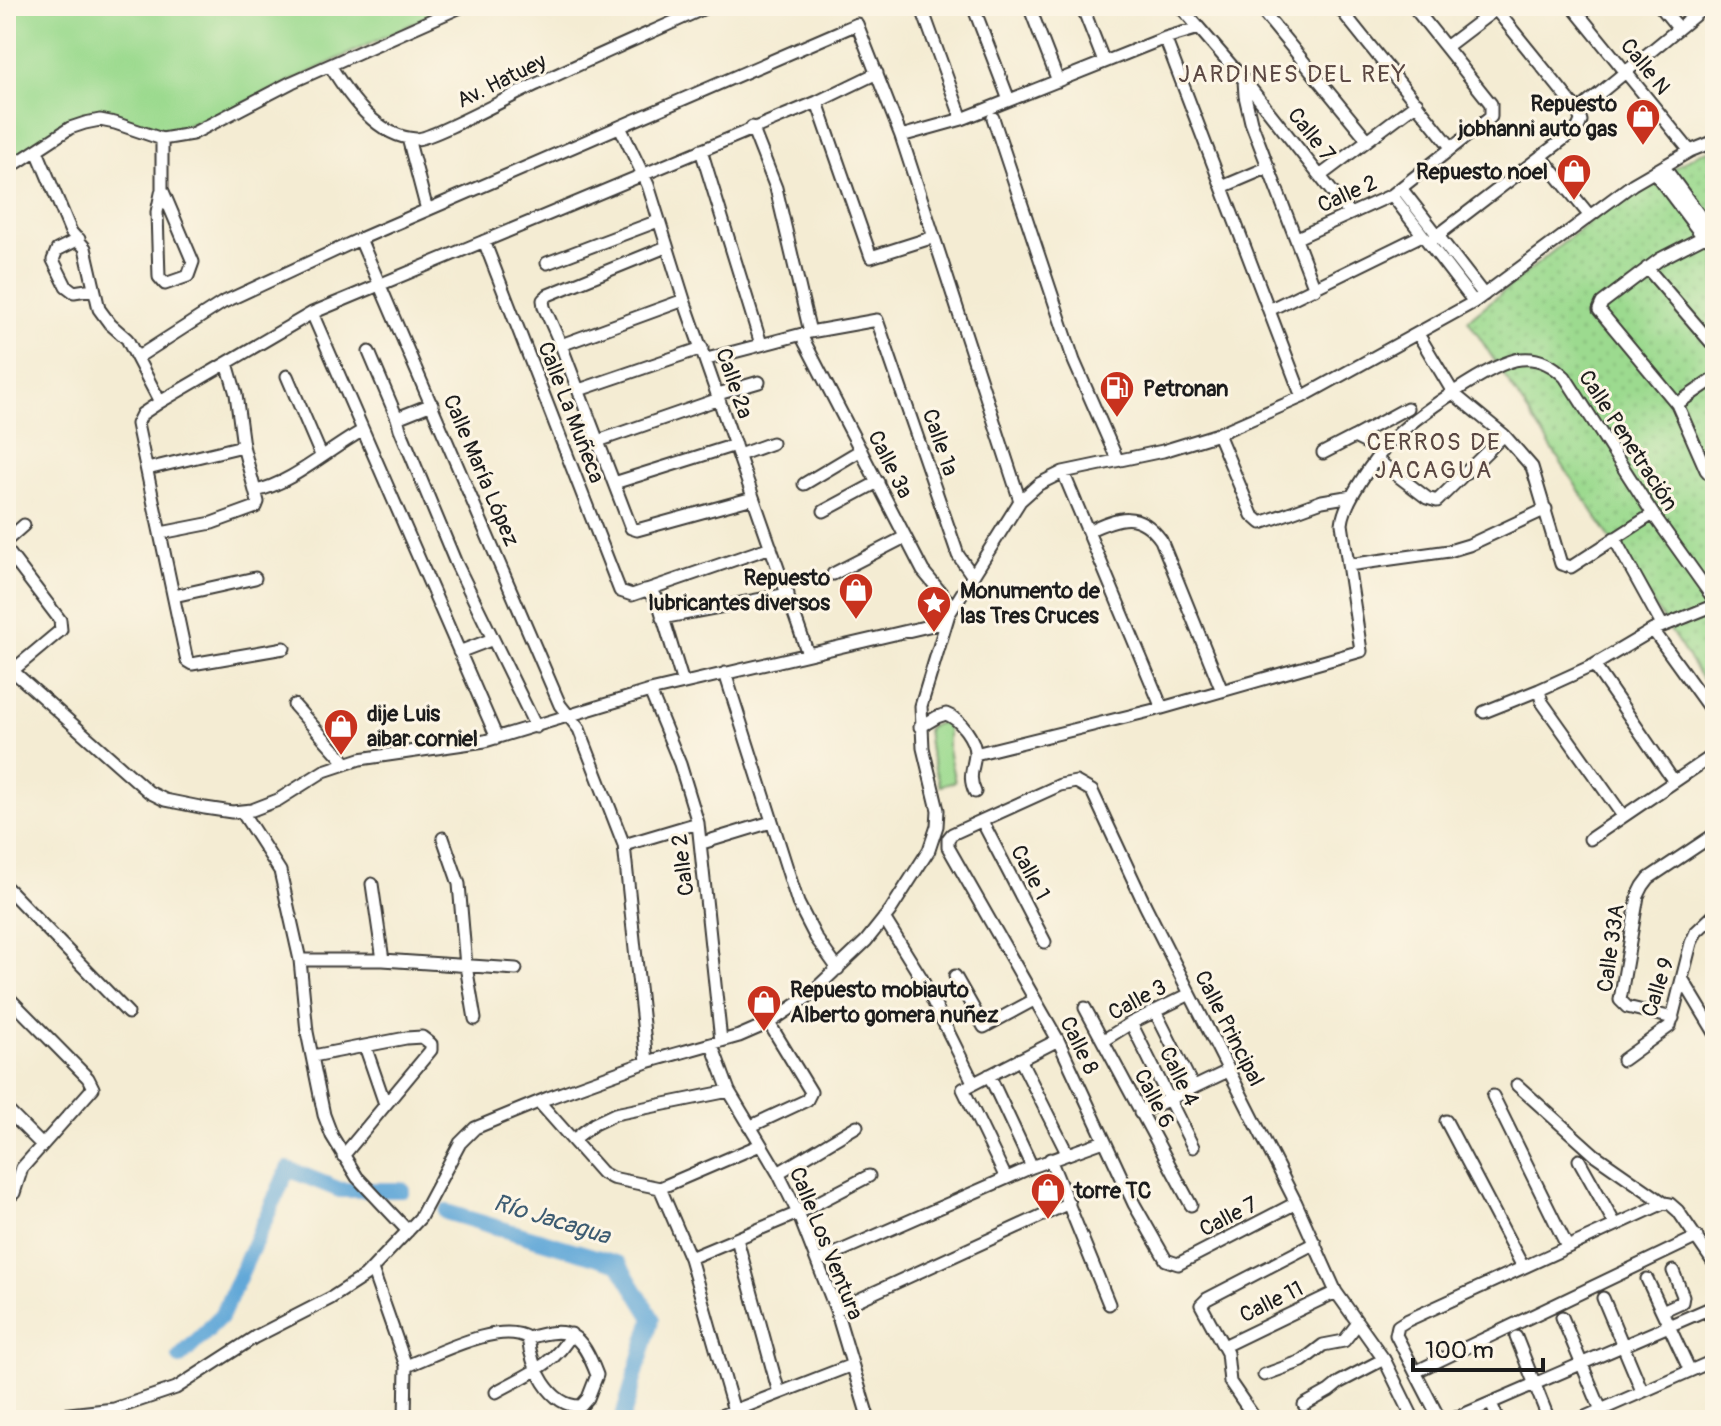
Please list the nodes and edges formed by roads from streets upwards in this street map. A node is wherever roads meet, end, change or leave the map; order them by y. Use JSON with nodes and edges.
{"nodes":[{"id":1,"x":463,"y":6,"type":"edge"},
{"id":2,"x":709,"y":6,"type":"edge"},
{"id":3,"x":921,"y":6,"type":"edge"},
{"id":4,"x":973,"y":6,"type":"edge"},
{"id":5,"x":1029,"y":6,"type":"edge"},
{"id":6,"x":1082,"y":6,"type":"edge"},
{"id":7,"x":1180,"y":6,"type":"edge"},
{"id":8,"x":1258,"y":6,"type":"edge"},
{"id":9,"x":1338,"y":6,"type":"edge"},
{"id":10,"x":1413,"y":6,"type":"edge"},
{"id":11,"x":1572,"y":6,"type":"edge"},
{"id":12,"x":1660,"y":6,"type":"edge"},
{"id":13,"x":1706,"y":6,"type":"edge"},
{"id":14,"x":1494,"y":8,"type":"edge"},
{"id":15,"x":1199,"y":28,"type":"junction"},
{"id":16,"x":1678,"y":28,"type":"junction"},
{"id":17,"x":1165,"y":38,"type":"junction"},
{"id":18,"x":1446,"y":47,"type":"junction"},
{"id":19,"x":1104,"y":62,"type":"junction"},
{"id":20,"x":331,"y":67,"type":"junction"},
{"id":21,"x":1626,"y":72,"type":"junction"},
{"id":22,"x":877,"y":73,"type":"junction"},
{"id":23,"x":1244,"y":80,"type":"junction"},
{"id":24,"x":1058,"y":81,"type":"junction"},
{"id":25,"x":1009,"y":100,"type":"junction"},
{"id":26,"x":817,"y":102,"type":"junction"},
{"id":27,"x":1417,"y":103,"type":"junction"},
{"id":28,"x":1578,"y":111,"type":"junction"},
{"id":29,"x":993,"y":118,"type":"dead end"},
{"id":30,"x":962,"y":119,"type":"junction"},
{"id":31,"x":620,"y":127,"type":"junction"},
{"id":32,"x":752,"y":127,"type":"junction"},
{"id":33,"x":901,"y":136,"type":"junction"},
{"id":34,"x":408,"y":138,"type":"junction"},
{"id":35,"x":162,"y":139,"type":"junction"},
{"id":36,"x":1367,"y":139,"type":"junction"},
{"id":37,"x":1715,"y":141,"type":"edge"},
{"id":38,"x":1451,"y":147,"type":"junction"},
{"id":39,"x":701,"y":150,"type":"junction"},
{"id":40,"x":37,"y":151,"type":"junction"},
{"id":41,"x":1690,"y":151,"type":"junction"},
{"id":42,"x":1541,"y":156,"type":"junction"},
{"id":43,"x":1269,"y":167,"type":"junction"},
{"id":44,"x":1659,"y":169,"type":"junction"},
{"id":45,"x":6,"y":170,"type":"edge"},
{"id":46,"x":644,"y":175,"type":"junction"},
{"id":47,"x":1320,"y":176,"type":"junction"},
{"id":48,"x":1222,"y":187,"type":"junction"},
{"id":49,"x":162,"y":189,"type":"junction"},
{"id":50,"x":1396,"y":192,"type":"junction"},
{"id":51,"x":427,"y":210,"type":"junction"},
{"id":52,"x":1349,"y":213,"type":"junction"},
{"id":53,"x":1590,"y":216,"type":"junction"},
{"id":54,"x":658,"y":221,"type":"junction"},
{"id":55,"x":1439,"y":234,"type":"junction"},
{"id":56,"x":1711,"y":235,"type":"edge"},
{"id":57,"x":934,"y":237,"type":"junction"},
{"id":58,"x":1297,"y":238,"type":"junction"},
{"id":59,"x":79,"y":239,"type":"junction"},
{"id":60,"x":360,"y":239,"type":"junction"},
{"id":61,"x":1426,"y":239,"type":"junction"},
{"id":62,"x":484,"y":241,"type":"junction"},
{"id":63,"x":666,"y":247,"type":"junction"},
{"id":64,"x":547,"y":263,"type":"dead end"},
{"id":65,"x":1647,"y":268,"type":"junction"},
{"id":66,"x":380,"y":284,"type":"junction"},
{"id":67,"x":93,"y":289,"type":"junction"},
{"id":68,"x":1315,"y":289,"type":"junction"},
{"id":69,"x":1479,"y":298,"type":"junction"},
{"id":70,"x":684,"y":300,"type":"junction"},
{"id":71,"x":1269,"y":310,"type":"junction"},
{"id":72,"x":312,"y":313,"type":"junction"},
{"id":73,"x":806,"y":334,"type":"junction"},
{"id":74,"x":1418,"y":334,"type":"junction"},
{"id":75,"x":761,"y":344,"type":"junction"},
{"id":76,"x":561,"y":345,"type":"junction"},
{"id":77,"x":1715,"y":347,"type":"edge"},
{"id":78,"x":369,"y":352,"type":"dead end"},
{"id":79,"x":704,"y":354,"type":"junction"},
{"id":80,"x":138,"y":357,"type":"junction"},
{"id":81,"x":227,"y":363,"type":"junction"},
{"id":82,"x":287,"y":376,"type":"dead end"},
{"id":83,"x":1715,"y":378,"type":"edge"},
{"id":84,"x":759,"y":382,"type":"dead end"},
{"id":85,"x":579,"y":390,"type":"junction"},
{"id":86,"x":1454,"y":394,"type":"junction"},
{"id":87,"x":718,"y":397,"type":"junction"},
{"id":88,"x":1302,"y":397,"type":"junction"},
{"id":89,"x":160,"y":402,"type":"junction"},
{"id":90,"x":432,"y":404,"type":"junction"},
{"id":91,"x":1677,"y":404,"type":"junction"},
{"id":92,"x":1407,"y":408,"type":"dead end"},
{"id":93,"x":397,"y":418,"type":"junction"},
{"id":94,"x":362,"y":431,"type":"junction"},
{"id":95,"x":1218,"y":434,"type":"junction"},
{"id":96,"x":1504,"y":435,"type":"junction"},
{"id":97,"x":1354,"y":437,"type":"junction"},
{"id":98,"x":598,"y":441,"type":"junction"},
{"id":99,"x":772,"y":443,"type":"dead end"},
{"id":100,"x":243,"y":446,"type":"junction"},
{"id":101,"x":737,"y":450,"type":"junction"},
{"id":102,"x":861,"y":450,"type":"junction"},
{"id":103,"x":1323,"y":453,"type":"dead end"},
{"id":104,"x":321,"y":455,"type":"junction"},
{"id":105,"x":1380,"y":456,"type":"junction"},
{"id":106,"x":1117,"y":459,"type":"junction"},
{"id":107,"x":147,"y":469,"type":"junction"},
{"id":108,"x":1063,"y":472,"type":"junction"},
{"id":109,"x":1715,"y":480,"type":"edge"},
{"id":110,"x":878,"y":482,"type":"junction"},
{"id":111,"x":614,"y":483,"type":"junction"},
{"id":112,"x":804,"y":484,"type":"dead end"},
{"id":113,"x":255,"y":491,"type":"junction"},
{"id":114,"x":1352,"y":496,"type":"junction"},
{"id":115,"x":753,"y":498,"type":"junction"},
{"id":116,"x":1020,"y":501,"type":"junction"},
{"id":117,"x":1546,"y":509,"type":"junction"},
{"id":118,"x":824,"y":511,"type":"dead end"},
{"id":119,"x":1653,"y":514,"type":"junction"},
{"id":120,"x":24,"y":525,"type":"dead end"},
{"id":121,"x":1088,"y":531,"type":"junction"},
{"id":122,"x":161,"y":533,"type":"junction"},
{"id":123,"x":905,"y":537,"type":"junction"},
{"id":124,"x":1614,"y":538,"type":"junction"},
{"id":125,"x":6,"y":541,"type":"edge"},
{"id":126,"x":771,"y":547,"type":"junction"},
{"id":127,"x":6,"y":549,"type":"edge"},
{"id":128,"x":1348,"y":565,"type":"junction"},
{"id":129,"x":833,"y":574,"type":"dead end"},
{"id":130,"x":972,"y":575,"type":"junction"},
{"id":131,"x":255,"y":578,"type":"dead end"},
{"id":132,"x":645,"y":590,"type":"junction"},
{"id":133,"x":788,"y":594,"type":"junction"},
{"id":134,"x":174,"y":596,"type":"junction"},
{"id":135,"x":1715,"y":603,"type":"edge"},
{"id":136,"x":953,"y":607,"type":"junction"},
{"id":137,"x":662,"y":618,"type":"junction"},
{"id":138,"x":946,"y":622,"type":"junction"},
{"id":139,"x":1658,"y":628,"type":"junction"},
{"id":140,"x":493,"y":639,"type":"junction"},
{"id":141,"x":284,"y":648,"type":"dead end"},
{"id":142,"x":459,"y":652,"type":"junction"},
{"id":143,"x":808,"y":654,"type":"junction"},
{"id":144,"x":1594,"y":665,"type":"junction"},
{"id":145,"x":9,"y":668,"type":"edge"},
{"id":146,"x":725,"y":673,"type":"junction"},
{"id":147,"x":683,"y":683,"type":"junction"},
{"id":148,"x":1539,"y":690,"type":"junction"},
{"id":149,"x":650,"y":691,"type":"junction"},
{"id":150,"x":1222,"y":691,"type":"junction"},
{"id":151,"x":294,"y":705,"type":"dead end"},
{"id":152,"x":1162,"y":708,"type":"junction"},
{"id":153,"x":1484,"y":712,"type":"dead end"},
{"id":154,"x":569,"y":715,"type":"junction"},
{"id":155,"x":1715,"y":716,"type":"edge"},
{"id":156,"x":536,"y":727,"type":"junction"},
{"id":157,"x":920,"y":727,"type":"junction"},
{"id":158,"x":497,"y":738,"type":"junction"},
{"id":159,"x":975,"y":754,"type":"junction"},
{"id":160,"x":1715,"y":754,"type":"edge"},
{"id":161,"x":346,"y":763,"type":"junction"},
{"id":162,"x":1673,"y":780,"type":"junction"},
{"id":163,"x":975,"y":792,"type":"dead end"},
{"id":164,"x":242,"y":812,"type":"junction"},
{"id":165,"x":1623,"y":816,"type":"junction"},
{"id":166,"x":982,"y":821,"type":"junction"},
{"id":167,"x":771,"y":822,"type":"junction"},
{"id":168,"x":698,"y":823,"type":"junction"},
{"id":169,"x":935,"y":834,"type":"junction"},
{"id":170,"x":1715,"y":834,"type":"edge"},
{"id":171,"x":443,"y":838,"type":"dead end"},
{"id":172,"x":948,"y":839,"type":"junction"},
{"id":173,"x":1590,"y":839,"type":"dead end"},
{"id":174,"x":702,"y":843,"type":"junction"},
{"id":175,"x":624,"y":845,"type":"junction"},
{"id":176,"x":372,"y":884,"type":"dead end"},
{"id":177,"x":6,"y":887,"type":"edge"},
{"id":178,"x":1715,"y":914,"type":"edge"},
{"id":179,"x":884,"y":918,"type":"junction"},
{"id":180,"x":1045,"y":942,"type":"dead end"},
{"id":181,"x":300,"y":960,"type":"junction"},
{"id":182,"x":383,"y":960,"type":"junction"},
{"id":183,"x":466,"y":966,"type":"junction"},
{"id":184,"x":516,"y":969,"type":"dead end"},
{"id":185,"x":838,"y":969,"type":"junction"},
{"id":186,"x":955,"y":976,"type":"dead end"},
{"id":187,"x":1683,"y":980,"type":"junction"},
{"id":188,"x":1190,"y":994,"type":"junction"},
{"id":189,"x":6,"y":995,"type":"edge"},
{"id":190,"x":1034,"y":1000,"type":"junction"},
{"id":191,"x":1085,"y":1008,"type":"dead end"},
{"id":192,"x":1155,"y":1011,"type":"junction"},
{"id":193,"x":128,"y":1013,"type":"dead end"},
{"id":194,"x":1673,"y":1018,"type":"junction"},
{"id":195,"x":475,"y":1019,"type":"dead end"},
{"id":196,"x":769,"y":1023,"type":"junction"},
{"id":197,"x":1131,"y":1023,"type":"junction"},
{"id":198,"x":1715,"y":1033,"type":"edge"},
{"id":199,"x":1058,"y":1040,"type":"junction"},
{"id":200,"x":1104,"y":1040,"type":"junction"},
{"id":201,"x":717,"y":1043,"type":"junction"},
{"id":202,"x":365,"y":1046,"type":"junction"},
{"id":203,"x":313,"y":1056,"type":"junction"},
{"id":204,"x":1020,"y":1059,"type":"junction"},
{"id":205,"x":1623,"y":1060,"type":"dead end"},
{"id":206,"x":647,"y":1062,"type":"junction"},
{"id":207,"x":1228,"y":1071,"type":"junction"},
{"id":208,"x":989,"y":1075,"type":"junction"},
{"id":209,"x":973,"y":1082,"type":"junction"},
{"id":210,"x":1517,"y":1085,"type":"dead end"},
{"id":211,"x":1193,"y":1087,"type":"junction"},
{"id":212,"x":729,"y":1091,"type":"junction"},
{"id":213,"x":1493,"y":1096,"type":"dead end"},
{"id":214,"x":1169,"y":1099,"type":"junction"},
{"id":215,"x":539,"y":1102,"type":"junction"},
{"id":216,"x":385,"y":1104,"type":"junction"},
{"id":217,"x":6,"y":1109,"type":"edge"},
{"id":218,"x":1140,"y":1113,"type":"junction"},
{"id":219,"x":1446,"y":1121,"type":"dead end"},
{"id":220,"x":857,"y":1126,"type":"dead end"},
{"id":221,"x":749,"y":1127,"type":"junction"},
{"id":222,"x":573,"y":1140,"type":"junction"},
{"id":223,"x":1104,"y":1141,"type":"junction"},
{"id":224,"x":41,"y":1144,"type":"junction"},
{"id":225,"x":760,"y":1145,"type":"junction"},
{"id":226,"x":1193,"y":1147,"type":"dead end"},
{"id":227,"x":1067,"y":1153,"type":"junction"},
{"id":228,"x":343,"y":1156,"type":"junction"},
{"id":229,"x":1050,"y":1159,"type":"junction"},
{"id":230,"x":1579,"y":1160,"type":"dead end"},
{"id":231,"x":1032,"y":1167,"type":"junction"},
{"id":232,"x":778,"y":1173,"type":"junction"},
{"id":233,"x":869,"y":1176,"type":"dead end"},
{"id":234,"x":1006,"y":1178,"type":"junction"},
{"id":235,"x":660,"y":1188,"type":"junction"},
{"id":236,"x":6,"y":1194,"type":"edge"},
{"id":237,"x":1069,"y":1203,"type":"junction"},
{"id":238,"x":1296,"y":1203,"type":"junction"},
{"id":239,"x":1664,"y":1203,"type":"junction"},
{"id":240,"x":1191,"y":1205,"type":"dead end"},
{"id":241,"x":798,"y":1213,"type":"junction"},
{"id":242,"x":1615,"y":1224,"type":"junction"},
{"id":243,"x":408,"y":1231,"type":"junction"},
{"id":244,"x":1697,"y":1237,"type":"junction"},
{"id":245,"x":737,"y":1239,"type":"junction"},
{"id":246,"x":1315,"y":1243,"type":"junction"},
{"id":247,"x":1567,"y":1246,"type":"junction"},
{"id":248,"x":690,"y":1258,"type":"junction"},
{"id":249,"x":818,"y":1261,"type":"junction"},
{"id":250,"x":1178,"y":1264,"type":"joint"},
{"id":251,"x":1715,"y":1265,"type":"edge"},
{"id":252,"x":1523,"y":1267,"type":"junction"},
{"id":253,"x":372,"y":1269,"type":"junction"},
{"id":254,"x":1673,"y":1271,"type":"dead end"},
{"id":255,"x":1647,"y":1279,"type":"dead end"},
{"id":256,"x":1336,"y":1292,"type":"junction"},
{"id":257,"x":1603,"y":1298,"type":"dead end"},
{"id":258,"x":1109,"y":1304,"type":"dead end"},
{"id":259,"x":1711,"y":1308,"type":"edge"},
{"id":260,"x":836,"y":1310,"type":"junction"},
{"id":261,"x":1662,"y":1311,"type":"junction"},
{"id":262,"x":1562,"y":1317,"type":"dead end"},
{"id":263,"x":1358,"y":1323,"type":"junction"},
{"id":264,"x":1715,"y":1325,"type":"edge"},
{"id":265,"x":1669,"y":1327,"type":"junction"},
{"id":266,"x":571,"y":1334,"type":"junction"},
{"id":267,"x":1516,"y":1337,"type":"dead end"},
{"id":268,"x":528,"y":1338,"type":"junction"},
{"id":269,"x":1624,"y":1345,"type":"junction"},
{"id":270,"x":1224,"y":1346,"type":"junction"},
{"id":271,"x":1384,"y":1359,"type":"junction"},
{"id":272,"x":1715,"y":1360,"type":"edge"},
{"id":273,"x":1582,"y":1364,"type":"junction"},
{"id":274,"x":852,"y":1365,"type":"junction"},
{"id":275,"x":406,"y":1366,"type":"junction"},
{"id":276,"x":538,"y":1369,"type":"junction"},
{"id":277,"x":1690,"y":1371,"type":"junction"},
{"id":278,"x":1415,"y":1372,"type":"junction"},
{"id":279,"x":1264,"y":1375,"type":"dead end"},
{"id":280,"x":1536,"y":1384,"type":"junction"},
{"id":281,"x":1642,"y":1391,"type":"junction"},
{"id":282,"x":496,"y":1392,"type":"dead end"},
{"id":283,"x":779,"y":1393,"type":"junction"},
{"id":284,"x":1491,"y":1403,"type":"junction"},
{"id":285,"x":1304,"y":1405,"type":"dead end"},
{"id":286,"x":1601,"y":1410,"type":"junction"},
{"id":287,"x":734,"y":1411,"type":"junction"},
{"id":288,"x":117,"y":1415,"type":"edge"},
{"id":289,"x":60,"y":1418,"type":"edge"},
{"id":290,"x":16,"y":1420,"type":"edge"},
{"id":291,"x":405,"y":1420,"type":"edge"},
{"id":292,"x":710,"y":1420,"type":"edge"},
{"id":293,"x":869,"y":1420,"type":"edge"},
{"id":294,"x":1256,"y":1420,"type":"edge"},
{"id":295,"x":1414,"y":1420,"type":"edge"},
{"id":296,"x":1440,"y":1420,"type":"edge"},
{"id":297,"x":1451,"y":1420,"type":"edge"},
{"id":298,"x":1498,"y":1420,"type":"edge"},
{"id":299,"x":1549,"y":1420,"type":"edge"},
{"id":300,"x":1578,"y":1420,"type":"edge"}],
"edges":[{"from":1,"to":20,"type":"street"},
{"from":2,"to":34,"type":"street","name":"Av. Hatuey"},
{"from":3,"to":30,"type":"street"},
{"from":4,"to":25,"type":"street"},
{"from":5,"to":24,"type":"street"},
{"from":6,"to":19,"type":"street"},
{"from":7,"to":15,"type":"street","name":"Calle 7"},
{"from":8,"to":36,"type":"street"},
{"from":9,"to":27,"type":"street"},
{"from":10,"to":18,"type":"street","name":"Calle 2"},
{"from":11,"to":21,"type":"street","name":"Calle N"},
{"from":12,"to":16,"type":"street"},
{"from":13,"to":16,"type":"street"},
{"from":14,"to":18,"type":"street"},
{"from":14,"to":28,"type":"street"},
{"from":15,"to":17,"type":"street"},
{"from":15,"to":23,"type":"street","name":"Calle 7"},
{"from":16,"to":21,"type":"street"},
{"from":17,"to":19,"type":"street"},
{"from":17,"to":48,"type":"street"},
{"from":18,"to":38,"type":"street","name":"Calle 2"},
{"from":19,"to":24,"type":"street"},
{"from":20,"to":34,"type":"street"},
{"from":20,"to":35,"type":"street"},
{"from":21,"to":28,"type":"street"},
{"from":21,"to":41,"type":"street","name":"Calle N"},
{"from":22,"to":26,"type":"street"},
{"from":22,"to":31,"type":"street"},
{"from":22,"to":33,"type":"street"},
{"from":23,"to":43,"type":"street"},
{"from":23,"to":47,"type":"street","name":"Calle 7"},
{"from":24,"to":25,"type":"street"},
{"from":25,"to":30,"type":"street"},
{"from":26,"to":32,"type":"street"},
{"from":26,"to":57,"type":"street"},
{"from":27,"to":36,"type":"street"},
{"from":27,"to":38,"type":"street"},
{"from":28,"to":42,"type":"street"},
{"from":29,"to":106,"type":"street"},
{"from":30,"to":33,"type":"street"},
{"from":31,"to":46,"type":"street","name":"Calle 2a"},
{"from":31,"to":51,"type":"street"},
{"from":32,"to":39,"type":"street"},
{"from":32,"to":73,"type":"street","name":"Calle 3a"},
{"from":33,"to":57,"type":"street"},
{"from":34,"to":51,"type":"street"},
{"from":35,"to":40,"type":"street"},
{"from":35,"to":49,"type":"street"},
{"from":36,"to":47,"type":"street"},
{"from":37,"to":41,"type":"street"},
{"from":38,"to":50,"type":"street","name":"Calle 2"},
{"from":39,"to":46,"type":"street"},
{"from":39,"to":75,"type":"street"},
{"from":40,"to":45,"type":"street"},
{"from":40,"to":59,"type":"street"},
{"from":41,"to":44,"type":"street"},
{"from":42,"to":53,"type":"street"},
{"from":42,"to":55,"type":"street"},
{"from":43,"to":48,"type":"street"},
{"from":43,"to":58,"type":"street"},
{"from":44,"to":53,"type":"street"},
{"from":44,"to":56,"type":"street"},
{"from":46,"to":54,"type":"street","name":"Calle 2a"},
{"from":46,"to":62,"type":"street"},
{"from":47,"to":52,"type":"street","name":"Calle 7"},
{"from":48,"to":71,"type":"street"},
{"from":49,"to":49,"type":"street"},
{"from":50,"to":52,"type":"street","name":"Calle 2"},
{"from":50,"to":55,"type":"street"},
{"from":50,"to":61,"type":"street"},
{"from":51,"to":60,"type":"street"},
{"from":52,"to":58,"type":"street","name":"Calle 2"},
{"from":53,"to":69,"type":"street"},
{"from":54,"to":63,"type":"street","name":"Calle 2a"},
{"from":54,"to":64,"type":"street"},
{"from":55,"to":61,"type":"street"},
{"from":55,"to":69,"type":"street"},
{"from":56,"to":65,"type":"street"},
{"from":57,"to":116,"type":"street"},
{"from":58,"to":68,"type":"street"},
{"from":59,"to":67,"type":"street"},
{"from":59,"to":67,"type":"street"},
{"from":60,"to":66,"type":"street","name":"Calle María López"},
{"from":60,"to":80,"type":"street"},
{"from":61,"to":68,"type":"street"},
{"from":61,"to":69,"type":"street"},
{"from":62,"to":66,"type":"street"},
{"from":62,"to":132,"type":"street","name":"Calle La Muñeca"},
{"from":63,"to":70,"type":"street","name":"Calle 2a"},
{"from":63,"to":76,"type":"street"},
{"from":65,"to":77,"type":"street"},
{"from":65,"to":91,"type":"street"},
{"from":66,"to":72,"type":"street"},
{"from":66,"to":90,"type":"street","name":"Calle María López"},
{"from":67,"to":80,"type":"street"},
{"from":68,"to":71,"type":"street"},
{"from":69,"to":74,"type":"street"},
{"from":70,"to":76,"type":"street"},
{"from":70,"to":79,"type":"street","name":"Calle 2a"},
{"from":71,"to":88,"type":"street"},
{"from":72,"to":81,"type":"street"},
{"from":72,"to":94,"type":"street"},
{"from":73,"to":75,"type":"street"},
{"from":73,"to":102,"type":"street","name":"Calle 3a"},
{"from":73,"to":130,"type":"street","name":"Calle 1a"},
{"from":74,"to":86,"type":"street"},
{"from":74,"to":88,"type":"street"},
{"from":75,"to":79,"type":"street"},
{"from":76,"to":85,"type":"street"},
{"from":78,"to":93,"type":"street"},
{"from":79,"to":85,"type":"street"},
{"from":79,"to":87,"type":"street","name":"Calle 2a"},
{"from":80,"to":89,"type":"street"},
{"from":81,"to":89,"type":"street"},
{"from":81,"to":100,"type":"street"},
{"from":82,"to":104,"type":"street"},
{"from":83,"to":91,"type":"street"},
{"from":84,"to":87,"type":"street"},
{"from":85,"to":98,"type":"street"},
{"from":86,"to":96,"type":"street"},
{"from":86,"to":105,"type":"street","name":"Calle Penetración"},
{"from":86,"to":119,"type":"street","name":"Calle Penetración"},
{"from":87,"to":98,"type":"street"},
{"from":87,"to":101,"type":"street","name":"Calle 2a"},
{"from":88,"to":95,"type":"street"},
{"from":89,"to":107,"type":"street"},
{"from":90,"to":93,"type":"street"},
{"from":90,"to":154,"type":"street","name":"Calle María López"},
{"from":91,"to":109,"type":"street"},
{"from":92,"to":97,"type":"street"},
{"from":93,"to":140,"type":"street"},
{"from":94,"to":104,"type":"street"},
{"from":94,"to":142,"type":"street"},
{"from":95,"to":106,"type":"street"},
{"from":95,"to":114,"type":"street"},
{"from":96,"to":105,"type":"street"},
{"from":96,"to":117,"type":"street"},
{"from":97,"to":103,"type":"street"},
{"from":97,"to":105,"type":"street"},
{"from":98,"to":111,"type":"street"},
{"from":99,"to":101,"type":"street"},
{"from":100,"to":107,"type":"street"},
{"from":100,"to":113,"type":"street"},
{"from":101,"to":111,"type":"street"},
{"from":101,"to":115,"type":"street","name":"Calle 2a"},
{"from":102,"to":110,"type":"street","name":"Calle 3a"},
{"from":102,"to":112,"type":"street"},
{"from":104,"to":113,"type":"street"},
{"from":105,"to":114,"type":"street","name":"Calle Penetración"},
{"from":106,"to":108,"type":"street"},
{"from":107,"to":122,"type":"street"},
{"from":108,"to":116,"type":"street"},
{"from":108,"to":121,"type":"street"},
{"from":110,"to":118,"type":"street"},
{"from":110,"to":123,"type":"street","name":"Calle 3a"},
{"from":111,"to":115,"type":"street"},
{"from":113,"to":122,"type":"street"},
{"from":114,"to":128,"type":"street","name":"Calle Penetración"},
{"from":115,"to":126,"type":"street","name":"Calle 2a"},
{"from":116,"to":130,"type":"street"},
{"from":117,"to":124,"type":"street"},
{"from":117,"to":128,"type":"street"},
{"from":119,"to":124,"type":"street"},
{"from":119,"to":135,"type":"street","name":"Calle Penetración"},
{"from":120,"to":125,"type":"street"},
{"from":121,"to":150,"type":"street"},
{"from":121,"to":152,"type":"street"},
{"from":122,"to":134,"type":"street"},
{"from":123,"to":129,"type":"street"},
{"from":123,"to":136,"type":"street","name":"Calle 3a"},
{"from":124,"to":139,"type":"street"},
{"from":126,"to":132,"type":"street"},
{"from":126,"to":133,"type":"street","name":"Calle 2a"},
{"from":127,"to":145,"type":"street"},
{"from":128,"to":150,"type":"street","name":"Calle Penetración"},
{"from":130,"to":136,"type":"street"},
{"from":131,"to":134,"type":"street"},
{"from":132,"to":137,"type":"street"},
{"from":133,"to":137,"type":"street"},
{"from":133,"to":143,"type":"street","name":"Calle 2a"},
{"from":134,"to":141,"type":"street"},
{"from":135,"to":139,"type":"street"},
{"from":136,"to":138,"type":"street"},
{"from":137,"to":147,"type":"street"},
{"from":138,"to":143,"type":"street"},
{"from":138,"to":157,"type":"street"},
{"from":139,"to":144,"type":"street"},
{"from":139,"to":155,"type":"street"},
{"from":140,"to":142,"type":"street"},
{"from":140,"to":156,"type":"street"},
{"from":142,"to":158,"type":"street"},
{"from":143,"to":146,"type":"street"},
{"from":144,"to":148,"type":"street"},
{"from":144,"to":162,"type":"street"},
{"from":145,"to":164,"type":"street"},
{"from":146,"to":147,"type":"street"},
{"from":146,"to":167,"type":"street"},
{"from":147,"to":149,"type":"street"},
{"from":148,"to":153,"type":"street"},
{"from":148,"to":165,"type":"street"},
{"from":149,"to":154,"type":"street"},
{"from":149,"to":168,"type":"street","name":"Calle 2"},
{"from":150,"to":152,"type":"street"},
{"from":151,"to":161,"type":"street"},
{"from":152,"to":159,"type":"street"},
{"from":154,"to":156,"type":"street"},
{"from":154,"to":175,"type":"street","name":"Calle María López"},
{"from":156,"to":158,"type":"street"},
{"from":157,"to":159,"type":"street"},
{"from":157,"to":169,"type":"street"},
{"from":158,"to":161,"type":"street"},
{"from":159,"to":163,"type":"street"},
{"from":160,"to":162,"type":"street"},
{"from":161,"to":164,"type":"street"},
{"from":162,"to":165,"type":"street"},
{"from":164,"to":181,"type":"street"},
{"from":165,"to":173,"type":"street"},
{"from":166,"to":172,"type":"street","name":"Calle Principal"},
{"from":166,"to":180,"type":"street","name":"Calle 1"},
{"from":166,"to":188,"type":"street","name":"Calle Principal"},
{"from":167,"to":174,"type":"street"},
{"from":167,"to":185,"type":"street"},
{"from":168,"to":174,"type":"street","name":"Calle 2"},
{"from":168,"to":175,"type":"street"},
{"from":169,"to":172,"type":"street"},
{"from":169,"to":179,"type":"street"},
{"from":170,"to":194,"type":"street","name":"Calle 33A"},
{"from":171,"to":183,"type":"street"},
{"from":172,"to":190,"type":"street","name":"Calle 8"},
{"from":174,"to":201,"type":"street","name":"Calle 2"},
{"from":175,"to":206,"type":"street","name":"Calle María López"},
{"from":176,"to":182,"type":"street"},
{"from":177,"to":193,"type":"street"},
{"from":178,"to":187,"type":"street","name":"Calle 9"},
{"from":179,"to":185,"type":"street"},
{"from":179,"to":209,"type":"street"},
{"from":181,"to":182,"type":"street"},
{"from":181,"to":203,"type":"street"},
{"from":182,"to":183,"type":"street"},
{"from":183,"to":184,"type":"street"},
{"from":183,"to":195,"type":"street"},
{"from":185,"to":196,"type":"street"},
{"from":186,"to":190,"type":"street"},
{"from":187,"to":194,"type":"street","name":"Calle 9"},
{"from":187,"to":198,"type":"street"},
{"from":188,"to":192,"type":"street","name":"Calle 3"},
{"from":188,"to":207,"type":"street","name":"Calle Principal"},
{"from":189,"to":224,"type":"street"},
{"from":190,"to":199,"type":"street","name":"Calle 8"},
{"from":191,"to":200,"type":"street","name":"Calle 6"},
{"from":192,"to":197,"type":"street","name":"Calle 3"},
{"from":192,"to":211,"type":"street"},
{"from":194,"to":205,"type":"street","name":"Calle 9"},
{"from":196,"to":201,"type":"street"},
{"from":196,"to":221,"type":"street"},
{"from":197,"to":200,"type":"street","name":"Calle 3"},
{"from":197,"to":214,"type":"street","name":"Calle 4"},
{"from":199,"to":204,"type":"street"},
{"from":199,"to":223,"type":"street","name":"Calle 8"},
{"from":200,"to":218,"type":"street","name":"Calle 6"},
{"from":201,"to":206,"type":"street"},
{"from":201,"to":212,"type":"street","name":"Calle Los Ventura"},
{"from":202,"to":203,"type":"street"},
{"from":202,"to":216,"type":"street"},
{"from":202,"to":216,"type":"street"},
{"from":203,"to":228,"type":"street"},
{"from":204,"to":208,"type":"street"},
{"from":204,"to":227,"type":"street"},
{"from":206,"to":215,"type":"street"},
{"from":207,"to":211,"type":"street"},
{"from":207,"to":238,"type":"street","name":"Calle Principal"},
{"from":208,"to":209,"type":"street"},
{"from":208,"to":231,"type":"street"},
{"from":209,"to":234,"type":"street"},
{"from":210,"to":239,"type":"street"},
{"from":211,"to":214,"type":"street"},
{"from":212,"to":221,"type":"street","name":"Calle Los Ventura"},
{"from":212,"to":222,"type":"street"},
{"from":213,"to":247,"type":"street"},
{"from":214,"to":218,"type":"street"},
{"from":214,"to":226,"type":"street","name":"Calle 4"},
{"from":215,"to":222,"type":"street"},
{"from":215,"to":243,"type":"street"},
{"from":216,"to":228,"type":"street"},
{"from":217,"to":224,"type":"street"},
{"from":218,"to":240,"type":"street","name":"Calle 6"},
{"from":219,"to":252,"type":"street"},
{"from":220,"to":232,"type":"street"},
{"from":221,"to":225,"type":"street","name":"Calle Los Ventura"},
{"from":222,"to":235,"type":"street"},
{"from":223,"to":227,"type":"street"},
{"from":223,"to":250,"type":"street","name":"Calle 8"},
{"from":224,"to":236,"type":"street"},
{"from":225,"to":232,"type":"street","name":"Calle Los Ventura"},
{"from":225,"to":235,"type":"street"},
{"from":227,"to":229,"type":"street"},
{"from":228,"to":243,"type":"street"},
{"from":229,"to":231,"type":"street"},
{"from":229,"to":237,"type":"street"},
{"from":230,"to":242,"type":"street"},
{"from":231,"to":234,"type":"street"},
{"from":232,"to":241,"type":"street","name":"Calle Los Ventura"},
{"from":233,"to":241,"type":"street"},
{"from":234,"to":249,"type":"street"},
{"from":235,"to":248,"type":"street"},
{"from":237,"to":258,"type":"street"},
{"from":237,"to":260,"type":"street"},
{"from":238,"to":246,"type":"street","name":"Calle Principal"},
{"from":238,"to":250,"type":"street","name":"Calle 7"},
{"from":239,"to":242,"type":"street"},
{"from":239,"to":244,"type":"street"},
{"from":241,"to":245,"type":"street"},
{"from":241,"to":249,"type":"street","name":"Calle Los Ventura"},
{"from":242,"to":247,"type":"street"},
{"from":243,"to":253,"type":"street"},
{"from":244,"to":251,"type":"street"},
{"from":244,"to":278,"type":"street"},
{"from":245,"to":248,"type":"street"},
{"from":245,"to":283,"type":"street"},
{"from":246,"to":256,"type":"street","name":"Calle Principal"},
{"from":246,"to":270,"type":"street"},
{"from":247,"to":252,"type":"street"},
{"from":248,"to":287,"type":"street"},
{"from":249,"to":260,"type":"street","name":"Calle Los Ventura"},
{"from":252,"to":278,"type":"street"},
{"from":253,"to":275,"type":"street"},
{"from":253,"to":288,"type":"street"},
{"from":254,"to":261,"type":"street"},
{"from":255,"to":261,"type":"street"},
{"from":256,"to":263,"type":"street","name":"Calle Principal"},
{"from":256,"to":270,"type":"street","name":"Calle 11"},
{"from":257,"to":269,"type":"street"},
{"from":259,"to":264,"type":"street"},
{"from":259,"to":265,"type":"street"},
{"from":260,"to":274,"type":"street","name":"Calle Los Ventura"},
{"from":261,"to":265,"type":"street"},
{"from":262,"to":273,"type":"street"},
{"from":263,"to":271,"type":"street","name":"Calle Principal"},
{"from":263,"to":279,"type":"street"},
{"from":265,"to":269,"type":"street"},
{"from":265,"to":277,"type":"street"},
{"from":266,"to":268,"type":"street"},
{"from":266,"to":276,"type":"street"},
{"from":266,"to":276,"type":"street"},
{"from":267,"to":280,"type":"street"},
{"from":268,"to":275,"type":"street"},
{"from":268,"to":276,"type":"street"},
{"from":269,"to":273,"type":"street"},
{"from":269,"to":281,"type":"street"},
{"from":270,"to":294,"type":"street"},
{"from":271,"to":285,"type":"street"},
{"from":271,"to":295,"type":"street","name":"Calle Principal"},
{"from":272,"to":277,"type":"street"},
{"from":273,"to":280,"type":"street"},
{"from":273,"to":286,"type":"street"},
{"from":274,"to":283,"type":"street"},
{"from":274,"to":293,"type":"street","name":"Calle Los Ventura"},
{"from":275,"to":291,"type":"street"},
{"from":276,"to":282,"type":"street"},
{"from":277,"to":281,"type":"street"},
{"from":278,"to":296,"type":"street"},
{"from":280,"to":284,"type":"street"},
{"from":280,"to":299,"type":"street"},
{"from":281,"to":286,"type":"street"},
{"from":283,"to":287,"type":"street"},
{"from":284,"to":297,"type":"street"},
{"from":284,"to":298,"type":"street"},
{"from":286,"to":300,"type":"street"},
{"from":287,"to":292,"type":"street"},
{"from":288,"to":289,"type":"street"},
{"from":289,"to":290,"type":"street"}]}
